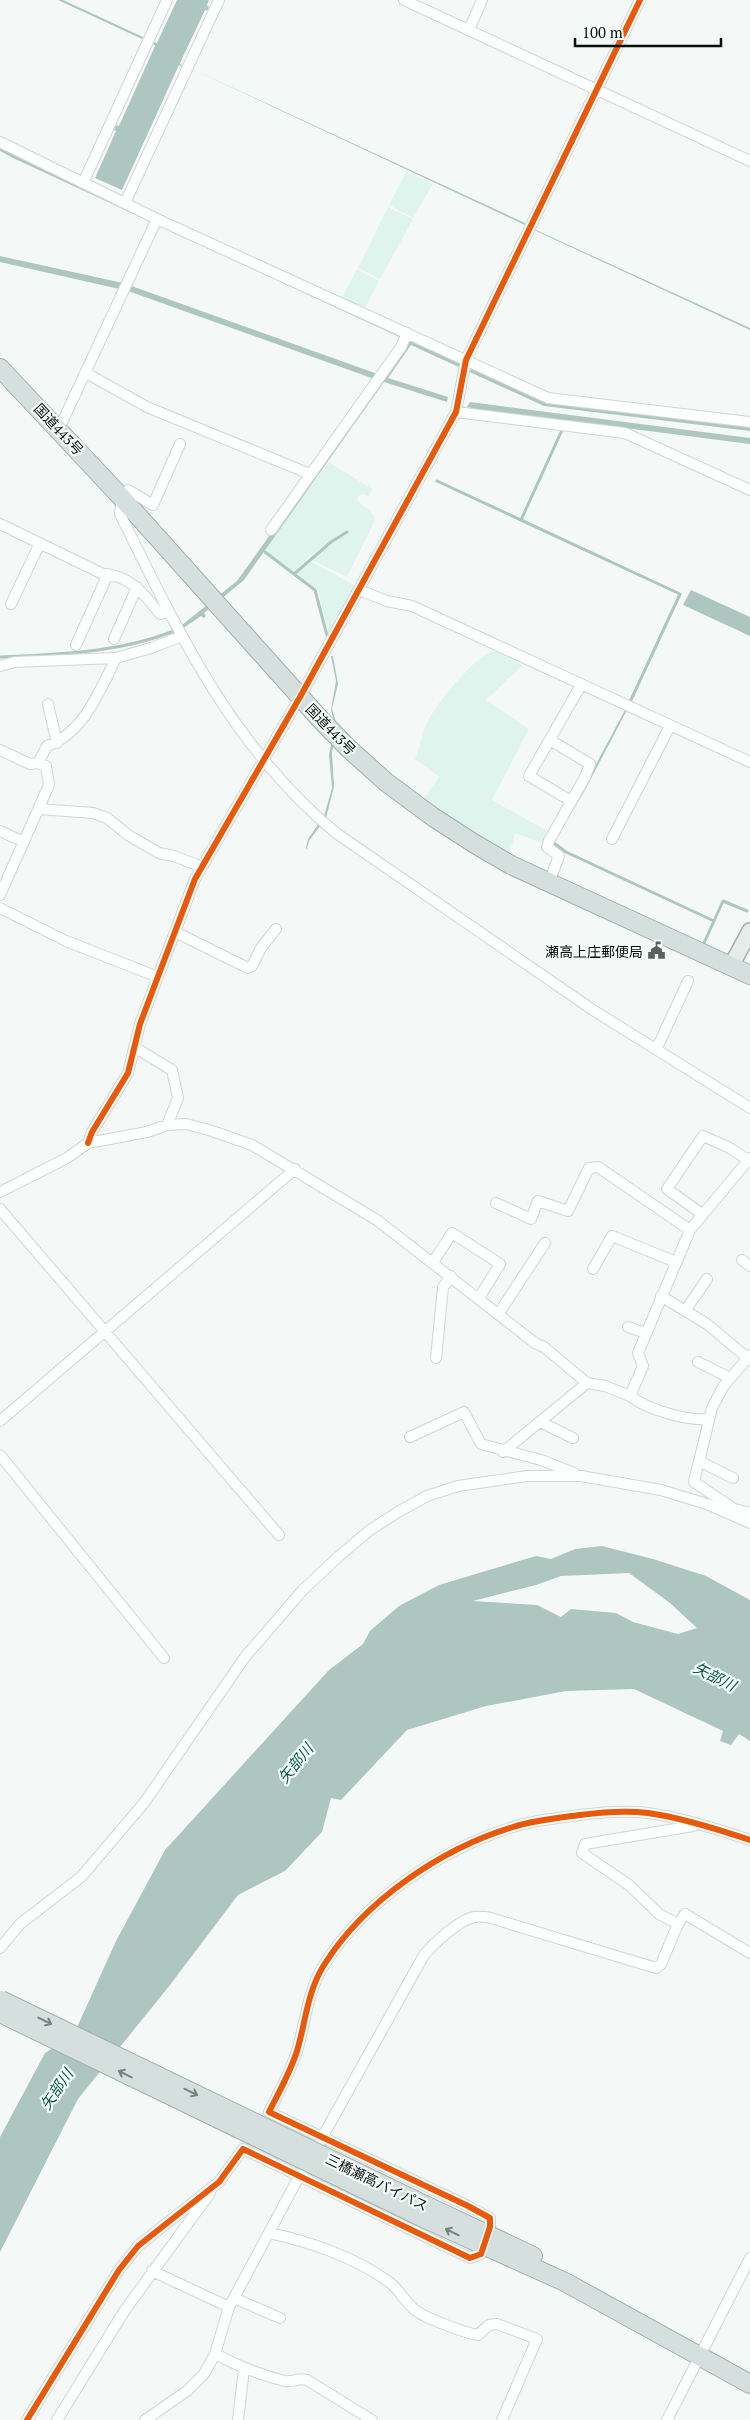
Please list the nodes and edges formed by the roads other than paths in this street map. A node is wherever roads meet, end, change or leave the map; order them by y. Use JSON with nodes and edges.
{"nodes":[{"id":1,"x":167,"y":0,"type":"edge"},
{"id":2,"x":219,"y":0,"type":"edge"},
{"id":3,"x":404,"y":0,"type":"edge"},
{"id":4,"x":482,"y":0,"type":"edge"},
{"id":5,"x":640,"y":0,"type":"edge"},
{"id":6,"x":469,"y":30,"type":"junction"},
{"id":7,"x":596,"y":89,"type":"junction"},
{"id":8,"x":0,"y":142,"type":"edge"},
{"id":9,"x":750,"y":161,"type":"edge"},
{"id":10,"x":83,"y":183,"type":"junction"},
{"id":11,"x":125,"y":203,"type":"junction"},
{"id":12,"x":157,"y":219,"type":"junction"},
{"id":13,"x":408,"y":333,"type":"junction"},
{"id":14,"x":466,"y":360,"type":"junction"},
{"id":15,"x":0,"y":368,"type":"edge"},
{"id":16,"x":86,"y":373,"type":"junction"},
{"id":17,"x":456,"y":412,"type":"junction"},
{"id":18,"x":750,"y":422,"type":"edge"},
{"id":19,"x":59,"y":429,"type":"junction"},
{"id":20,"x":180,"y":444,"type":"dead end"},
{"id":21,"x":310,"y":474,"type":"junction"},
{"id":22,"x":750,"y":490,"type":"edge"},
{"id":23,"x":122,"y":498,"type":"junction"},
{"id":24,"x":0,"y":524,"type":"edge"},
{"id":25,"x":270,"y":530,"type":"dead end"},
{"id":26,"x":40,"y":543,"type":"junction"},
{"id":27,"x":108,"y":574,"type":"junction"},
{"id":28,"x":137,"y":587,"type":"junction"},
{"id":29,"x":359,"y":590,"type":"junction"},
{"id":30,"x":11,"y":604,"type":"dead end"},
{"id":31,"x":169,"y":612,"type":"junction"},
{"id":32,"x":182,"y":636,"type":"junction"},
{"id":33,"x":114,"y":639,"type":"dead end"},
{"id":34,"x":76,"y":645,"type":"dead end"},
{"id":35,"x":116,"y":658,"type":"junction"},
{"id":36,"x":0,"y":666,"type":"edge"},
{"id":37,"x":580,"y":685,"type":"junction"},
{"id":38,"x":300,"y":697,"type":"junction"},
{"id":39,"x":48,"y":704,"type":"dead end"},
{"id":40,"x":670,"y":726,"type":"junction"},
{"id":41,"x":550,"y":740,"type":"junction"},
{"id":42,"x":57,"y":742,"type":"junction"},
{"id":43,"x":0,"y":750,"type":"edge"},
{"id":44,"x":264,"y":758,"type":"junction"},
{"id":45,"x":750,"y":762,"type":"edge"},
{"id":46,"x":38,"y":764,"type":"junction"},
{"id":47,"x":571,"y":801,"type":"junction"},
{"id":48,"x":39,"y":809,"type":"junction"},
{"id":49,"x":0,"y":830,"type":"edge"},
{"id":50,"x":612,"y":839,"type":"dead end"},
{"id":51,"x":24,"y":842,"type":"junction"},
{"id":52,"x":202,"y":867,"type":"junction"},
{"id":53,"x":551,"y":877,"type":"dead end"},
{"id":54,"x":0,"y":895,"type":"edge"},
{"id":55,"x":0,"y":908,"type":"edge"},
{"id":56,"x":276,"y":929,"type":"dead end"},
{"id":57,"x":750,"y":931,"type":"edge"},
{"id":58,"x":175,"y":932,"type":"junction"},
{"id":59,"x":731,"y":966,"type":"junction"},
{"id":60,"x":750,"y":975,"type":"edge"},
{"id":61,"x":158,"y":977,"type":"junction"},
{"id":62,"x":688,"y":981,"type":"dead end"},
{"id":63,"x":134,"y":1047,"type":"junction"},
{"id":64,"x":657,"y":1048,"type":"junction"},
{"id":65,"x":750,"y":1108,"type":"edge"},
{"id":66,"x":167,"y":1125,"type":"junction"},
{"id":67,"x":88,"y":1143,"type":"junction"},
{"id":68,"x":749,"y":1159,"type":"edge"},
{"id":69,"x":295,"y":1169,"type":"junction"},
{"id":70,"x":0,"y":1192,"type":"edge"},
{"id":71,"x":496,"y":1203,"type":"dead end"},
{"id":72,"x":0,"y":1209,"type":"edge"},
{"id":73,"x":702,"y":1214,"type":"junction"},
{"id":74,"x":690,"y":1230,"type":"junction"},
{"id":75,"x":545,"y":1243,"type":"dead end"},
{"id":76,"x":433,"y":1262,"type":"junction"},
{"id":77,"x":676,"y":1262,"type":"junction"},
{"id":78,"x":593,"y":1269,"type":"dead end"},
{"id":79,"x":451,"y":1276,"type":"junction"},
{"id":80,"x":707,"y":1279,"type":"dead end"},
{"id":81,"x":661,"y":1296,"type":"junction"},
{"id":82,"x":479,"y":1298,"type":"junction"},
{"id":83,"x":685,"y":1311,"type":"junction"},
{"id":84,"x":499,"y":1312,"type":"junction"},
{"id":85,"x":628,"y":1328,"type":"dead end"},
{"id":86,"x":106,"y":1332,"type":"junction"},
{"id":87,"x":646,"y":1333,"type":"junction"},
{"id":88,"x":436,"y":1358,"type":"dead end"},
{"id":89,"x":749,"y":1358,"type":"edge"},
{"id":90,"x":698,"y":1362,"type":"dead end"},
{"id":91,"x":730,"y":1378,"type":"junction"},
{"id":92,"x":587,"y":1383,"type":"junction"},
{"id":93,"x":630,"y":1396,"type":"junction"},
{"id":94,"x":709,"y":1420,"type":"junction"},
{"id":95,"x":0,"y":1421,"type":"edge"},
{"id":96,"x":540,"y":1422,"type":"junction"},
{"id":97,"x":410,"y":1437,"type":"dead end"},
{"id":98,"x":573,"y":1438,"type":"dead end"},
{"id":99,"x":503,"y":1452,"type":"junction"},
{"id":100,"x":0,"y":1455,"type":"edge"},
{"id":101,"x":699,"y":1461,"type":"junction"},
{"id":102,"x":581,"y":1476,"type":"junction"},
{"id":103,"x":733,"y":1478,"type":"dead end"},
{"id":104,"x":734,"y":1512,"type":"junction"},
{"id":105,"x":750,"y":1513,"type":"edge"},
{"id":106,"x":750,"y":1522,"type":"edge"},
{"id":107,"x":279,"y":1535,"type":"dead end"},
{"id":108,"x":164,"y":1658,"type":"dead end"},
{"id":109,"x":696,"y":1825,"type":"junction"},
{"id":110,"x":750,"y":1840,"type":"edge"},
{"id":111,"x":678,"y":1924,"type":"junction"},
{"id":112,"x":0,"y":1948,"type":"edge"},
{"id":113,"x":750,"y":1953,"type":"edge"},
{"id":114,"x":0,"y":2004,"type":"edge"},
{"id":115,"x":269,"y":2112,"type":"junction"},
{"id":116,"x":322,"y":2137,"type":"junction"},
{"id":117,"x":243,"y":2149,"type":"junction"},
{"id":118,"x":299,"y":2176,"type":"junction"},
{"id":119,"x":219,"y":2182,"type":"junction"},
{"id":120,"x":269,"y":2233,"type":"junction"},
{"id":121,"x":486,"y":2241,"type":"junction"},
{"id":122,"x":750,"y":2258,"type":"edge"},
{"id":123,"x":152,"y":2271,"type":"junction"},
{"id":124,"x":231,"y":2303,"type":"junction"},
{"id":125,"x":280,"y":2318,"type":"dead end"},
{"id":126,"x":703,"y":2352,"type":"junction"},
{"id":127,"x":215,"y":2354,"type":"junction"},
{"id":128,"x":244,"y":2369,"type":"junction"},
{"id":129,"x":750,"y":2372,"type":"edge"},
{"id":130,"x":750,"y":2384,"type":"edge"},
{"id":131,"x":28,"y":2420,"type":"edge"},
{"id":132,"x":57,"y":2420,"type":"edge"},
{"id":133,"x":144,"y":2420,"type":"edge"},
{"id":134,"x":238,"y":2420,"type":"edge"},
{"id":135,"x":372,"y":2420,"type":"edge"},
{"id":136,"x":502,"y":2420,"type":"edge"},
{"id":137,"x":667,"y":2420,"type":"edge"}],
"edges":[{"from":1,"to":10,"type":"street"},
{"from":2,"to":11,"type":"street"},
{"from":3,"to":6,"type":"street"},
{"from":4,"to":6,"type":"street"},
{"from":5,"to":7,"type":"street"},
{"from":6,"to":7,"type":"street"},
{"from":7,"to":9,"type":"street"},
{"from":7,"to":14,"type":"street"},
{"from":8,"to":10,"type":"street"},
{"from":10,"to":11,"type":"street"},
{"from":11,"to":12,"type":"street"},
{"from":12,"to":13,"type":"street"},
{"from":12,"to":16,"type":"street"},
{"from":13,"to":14,"type":"street"},
{"from":13,"to":21,"type":"street"},
{"from":14,"to":17,"type":"street"},
{"from":14,"to":18,"type":"street"},
{"from":15,"to":19,"type":"highway","name":"国道443号"},
{"from":16,"to":19,"type":"street"},
{"from":16,"to":21,"type":"street"},
{"from":17,"to":22,"type":"street"},
{"from":17,"to":29,"type":"street"},
{"from":19,"to":23,"type":"highway","name":"国道443号"},
{"from":20,"to":23,"type":"street"},
{"from":21,"to":25,"type":"street"},
{"from":23,"to":31,"type":"street"},
{"from":23,"to":38,"type":"highway","name":"国道443号"},
{"from":24,"to":26,"type":"street"},
{"from":26,"to":27,"type":"street"},
{"from":26,"to":30,"type":"street"},
{"from":27,"to":28,"type":"street"},
{"from":27,"to":34,"type":"street"},
{"from":28,"to":31,"type":"street"},
{"from":28,"to":33,"type":"street"},
{"from":29,"to":37,"type":"street"},
{"from":29,"to":38,"type":"street"},
{"from":31,"to":32,"type":"street"},
{"from":32,"to":35,"type":"street"},
{"from":32,"to":44,"type":"street"},
{"from":35,"to":36,"type":"street"},
{"from":35,"to":42,"type":"street"},
{"from":37,"to":40,"type":"street"},
{"from":37,"to":41,"type":"street"},
{"from":38,"to":44,"type":"street"},
{"from":38,"to":59,"type":"highway","name":"国道443号"},
{"from":39,"to":42,"type":"street"},
{"from":40,"to":45,"type":"street"},
{"from":40,"to":50,"type":"street"},
{"from":41,"to":47,"type":"street"},
{"from":41,"to":47,"type":"street"},
{"from":42,"to":46,"type":"street"},
{"from":43,"to":46,"type":"street"},
{"from":44,"to":52,"type":"street"},
{"from":44,"to":64,"type":"street"},
{"from":46,"to":48,"type":"street"},
{"from":47,"to":53,"type":"street"},
{"from":48,"to":51,"type":"street"},
{"from":48,"to":52,"type":"street"},
{"from":49,"to":51,"type":"street"},
{"from":51,"to":54,"type":"street"},
{"from":52,"to":58,"type":"street"},
{"from":55,"to":61,"type":"street"},
{"from":56,"to":58,"type":"street"},
{"from":57,"to":59,"type":"main road"},
{"from":58,"to":61,"type":"street"},
{"from":59,"to":60,"type":"highway","name":"国道443号"},
{"from":61,"to":63,"type":"street"},
{"from":62,"to":64,"type":"street"},
{"from":63,"to":66,"type":"street"},
{"from":63,"to":67,"type":"street"},
{"from":64,"to":65,"type":"street"},
{"from":66,"to":67,"type":"street"},
{"from":66,"to":69,"type":"street"},
{"from":67,"to":70,"type":"street"},
{"from":68,"to":73,"type":"street"},
{"from":68,"to":73,"type":"street"},
{"from":69,"to":76,"type":"street"},
{"from":69,"to":86,"type":"street"},
{"from":71,"to":74,"type":"street"},
{"from":72,"to":86,"type":"street"},
{"from":73,"to":74,"type":"street"},
{"from":74,"to":77,"type":"street"},
{"from":75,"to":84,"type":"street"},
{"from":76,"to":79,"type":"street"},
{"from":76,"to":82,"type":"street"},
{"from":77,"to":78,"type":"street"},
{"from":77,"to":81,"type":"street"},
{"from":79,"to":82,"type":"street"},
{"from":79,"to":88,"type":"street"},
{"from":80,"to":83,"type":"street"},
{"from":81,"to":83,"type":"street"},
{"from":81,"to":87,"type":"street"},
{"from":82,"to":84,"type":"street"},
{"from":83,"to":89,"type":"street"},
{"from":84,"to":92,"type":"street"},
{"from":85,"to":87,"type":"street"},
{"from":86,"to":95,"type":"street"},
{"from":86,"to":107,"type":"street"},
{"from":87,"to":93,"type":"street"},
{"from":89,"to":91,"type":"street"},
{"from":90,"to":91,"type":"street"},
{"from":91,"to":94,"type":"street"},
{"from":92,"to":93,"type":"street"},
{"from":92,"to":96,"type":"street"},
{"from":93,"to":94,"type":"street"},
{"from":94,"to":101,"type":"street"},
{"from":96,"to":98,"type":"street"},
{"from":96,"to":99,"type":"street"},
{"from":97,"to":99,"type":"street"},
{"from":99,"to":102,"type":"street"},
{"from":100,"to":108,"type":"street"},
{"from":101,"to":103,"type":"street"},
{"from":101,"to":104,"type":"street"},
{"from":102,"to":104,"type":"street"},
{"from":102,"to":112,"type":"street"},
{"from":104,"to":105,"type":"street"},
{"from":104,"to":106,"type":"street"},
{"from":109,"to":110,"type":"street"},
{"from":109,"to":111,"type":"street"},
{"from":109,"to":115,"type":"street"},
{"from":111,"to":113,"type":"street"},
{"from":111,"to":116,"type":"street"},
{"from":114,"to":121,"type":"highway","name":"三橋瀬高バイパス","bridge":true},
{"from":115,"to":116,"type":"street"},
{"from":115,"to":117,"type":"street"},
{"from":116,"to":118,"type":"street"},
{"from":116,"to":121,"type":"street"},
{"from":117,"to":118,"type":"street"},
{"from":117,"to":119,"type":"street"},
{"from":118,"to":120,"type":"street"},
{"from":118,"to":121,"type":"street"},
{"from":119,"to":123,"type":"street"},
{"from":119,"to":131,"type":"street"},
{"from":120,"to":124,"type":"street"},
{"from":120,"to":136,"type":"street"},
{"from":121,"to":126,"type":"highway","name":"三橋瀬高バイパス"},
{"from":122,"to":126,"type":"street"},
{"from":123,"to":124,"type":"street"},
{"from":123,"to":132,"type":"street"},
{"from":124,"to":125,"type":"street"},
{"from":124,"to":127,"type":"street"},
{"from":126,"to":129,"type":"highway","name":"三橋瀬高バイパス"},
{"from":126,"to":130,"type":"highway","name":"三橋瀬高バイパス"},
{"from":126,"to":137,"type":"street"},
{"from":127,"to":128,"type":"street"},
{"from":127,"to":133,"type":"street"},
{"from":128,"to":134,"type":"street"},
{"from":128,"to":135,"type":"street"}]}
